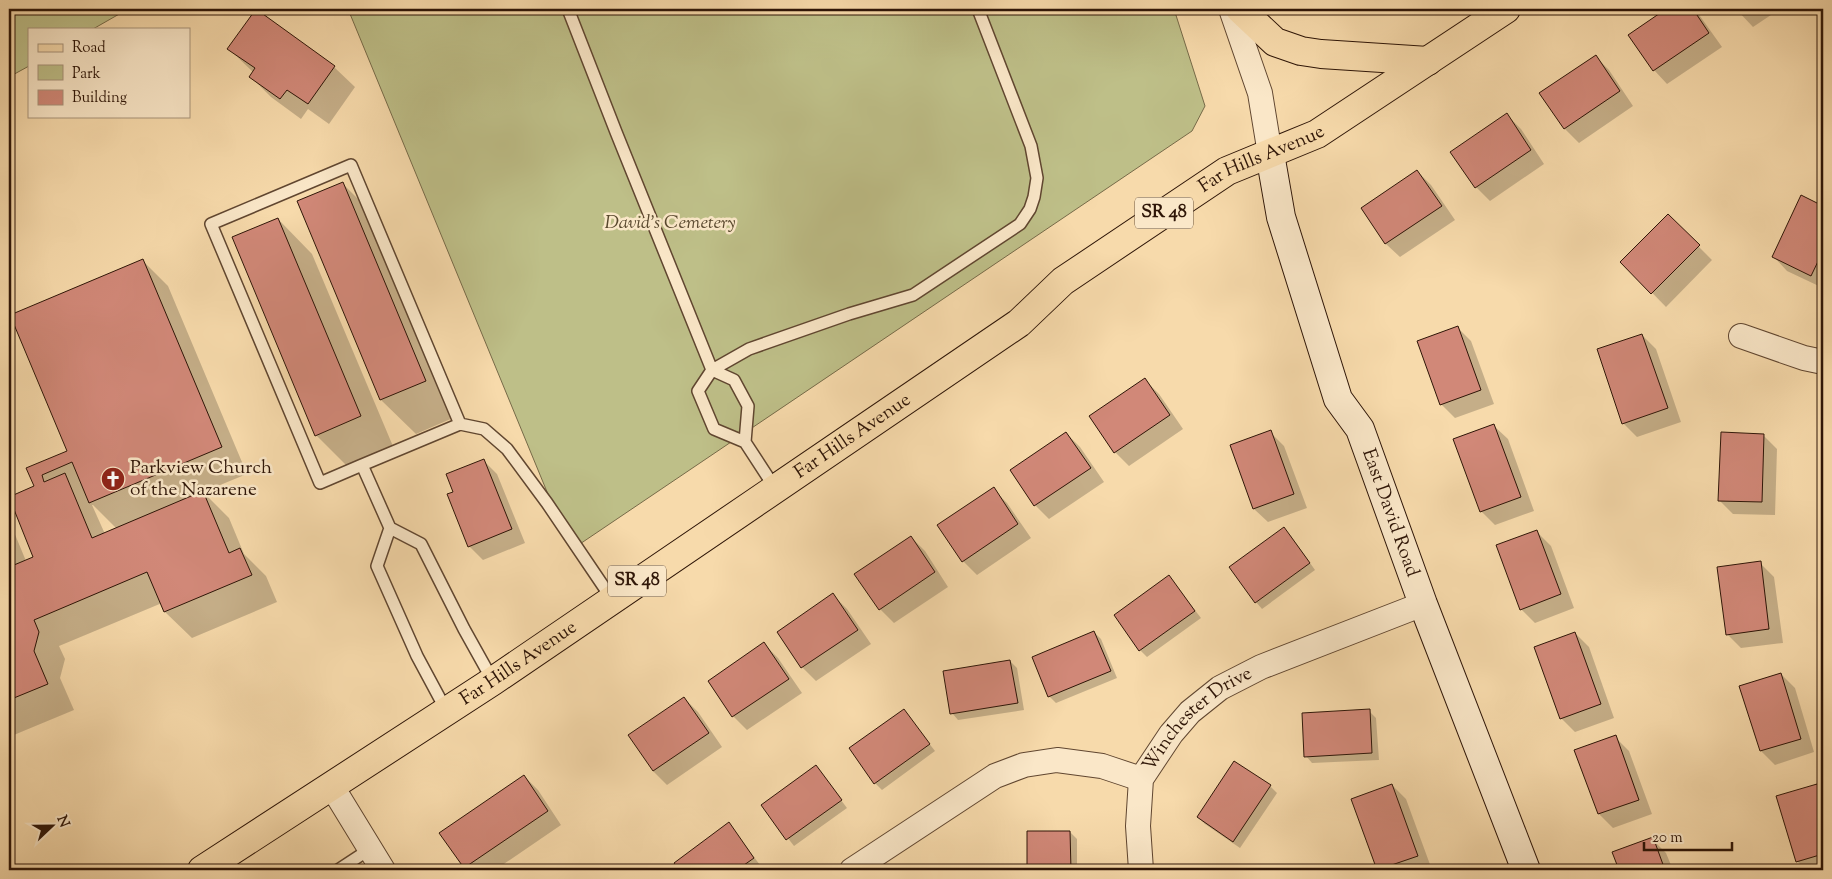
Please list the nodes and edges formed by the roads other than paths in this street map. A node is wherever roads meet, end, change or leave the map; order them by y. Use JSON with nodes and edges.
{"nodes":[{"id":1,"x":568,"y":9,"type":"edge"},
{"id":2,"x":978,"y":9,"type":"edge"},
{"id":3,"x":1231,"y":9,"type":"edge"},
{"id":4,"x":1240,"y":9,"type":"edge"},
{"id":5,"x":1506,"y":9,"type":"edge"},
{"id":6,"x":1428,"y":61,"type":"junction"},
{"id":7,"x":1270,"y":154,"type":"junction"},
{"id":8,"x":1741,"y":336,"type":"dead end"},
{"id":9,"x":1823,"y":362,"type":"edge"},
{"id":10,"x":712,"y":370,"type":"junction"},
{"id":11,"x":460,"y":424,"type":"junction"},
{"id":12,"x":745,"y":442,"type":"junction"},
{"id":13,"x":362,"y":465,"type":"junction"},
{"id":14,"x":775,"y":488,"type":"junction"},
{"id":15,"x":390,"y":528,"type":"junction"},
{"id":16,"x":612,"y":599,"type":"junction"},
{"id":17,"x":1423,"y":604,"type":"junction"},
{"id":18,"x":493,"y":681,"type":"junction"},
{"id":19,"x":446,"y":710,"type":"junction"},
{"id":20,"x":1141,"y":779,"type":"junction"},
{"id":21,"x":331,"y":785,"type":"junction"},
{"id":22,"x":370,"y":849,"type":"junction"},
{"id":23,"x":202,"y":870,"type":"edge"},
{"id":24,"x":338,"y":870,"type":"edge"},
{"id":25,"x":383,"y":870,"type":"edge"},
{"id":26,"x":852,"y":870,"type":"edge"},
{"id":27,"x":1141,"y":870,"type":"edge"},
{"id":28,"x":1526,"y":870,"type":"edge"}],
"edges":[{"from":1,"to":10,"type":"lane"},
{"from":2,"to":10,"type":"lane"},
{"from":3,"to":7,"type":"street"},
{"from":4,"to":6,"type":"main road"},
{"from":5,"to":6,"type":"main road","name":"Far Hills Avenue","number":"SR 48"},
{"from":6,"to":7,"type":"main road","name":"Far Hills Avenue","number":"SR 48"},
{"from":7,"to":14,"type":"main road","name":"Far Hills Avenue","number":"SR 48"},
{"from":7,"to":17,"type":"street","name":"East David Road"},
{"from":8,"to":9,"type":"street"},
{"from":10,"to":12,"type":"lane"},
{"from":10,"to":12,"type":"lane"},
{"from":11,"to":13,"type":"lane"},
{"from":11,"to":13,"type":"lane"},
{"from":11,"to":16,"type":"lane"},
{"from":12,"to":14,"type":"lane"},
{"from":13,"to":15,"type":"lane"},
{"from":14,"to":16,"type":"main road","name":"Far Hills Avenue","number":"SR 48"},
{"from":15,"to":18,"type":"lane"},
{"from":15,"to":19,"type":"lane"},
{"from":16,"to":18,"type":"main road","name":"Far Hills Avenue","number":"SR 48"},
{"from":17,"to":20,"type":"street","name":"Winchester Drive"},
{"from":17,"to":28,"type":"street","name":"East David Road"},
{"from":18,"to":19,"type":"main road","name":"Far Hills Avenue","number":"SR 48"},
{"from":19,"to":21,"type":"main road","name":"Far Hills Avenue","number":"SR 48"},
{"from":20,"to":26,"type":"street","name":"Winchester Drive"},
{"from":20,"to":27,"type":"street"},
{"from":21,"to":22,"type":"street"},
{"from":21,"to":23,"type":"main road","name":"Far Hills Avenue","number":"SR 48"},
{"from":22,"to":24,"type":"lane"},
{"from":22,"to":25,"type":"street"}]}
